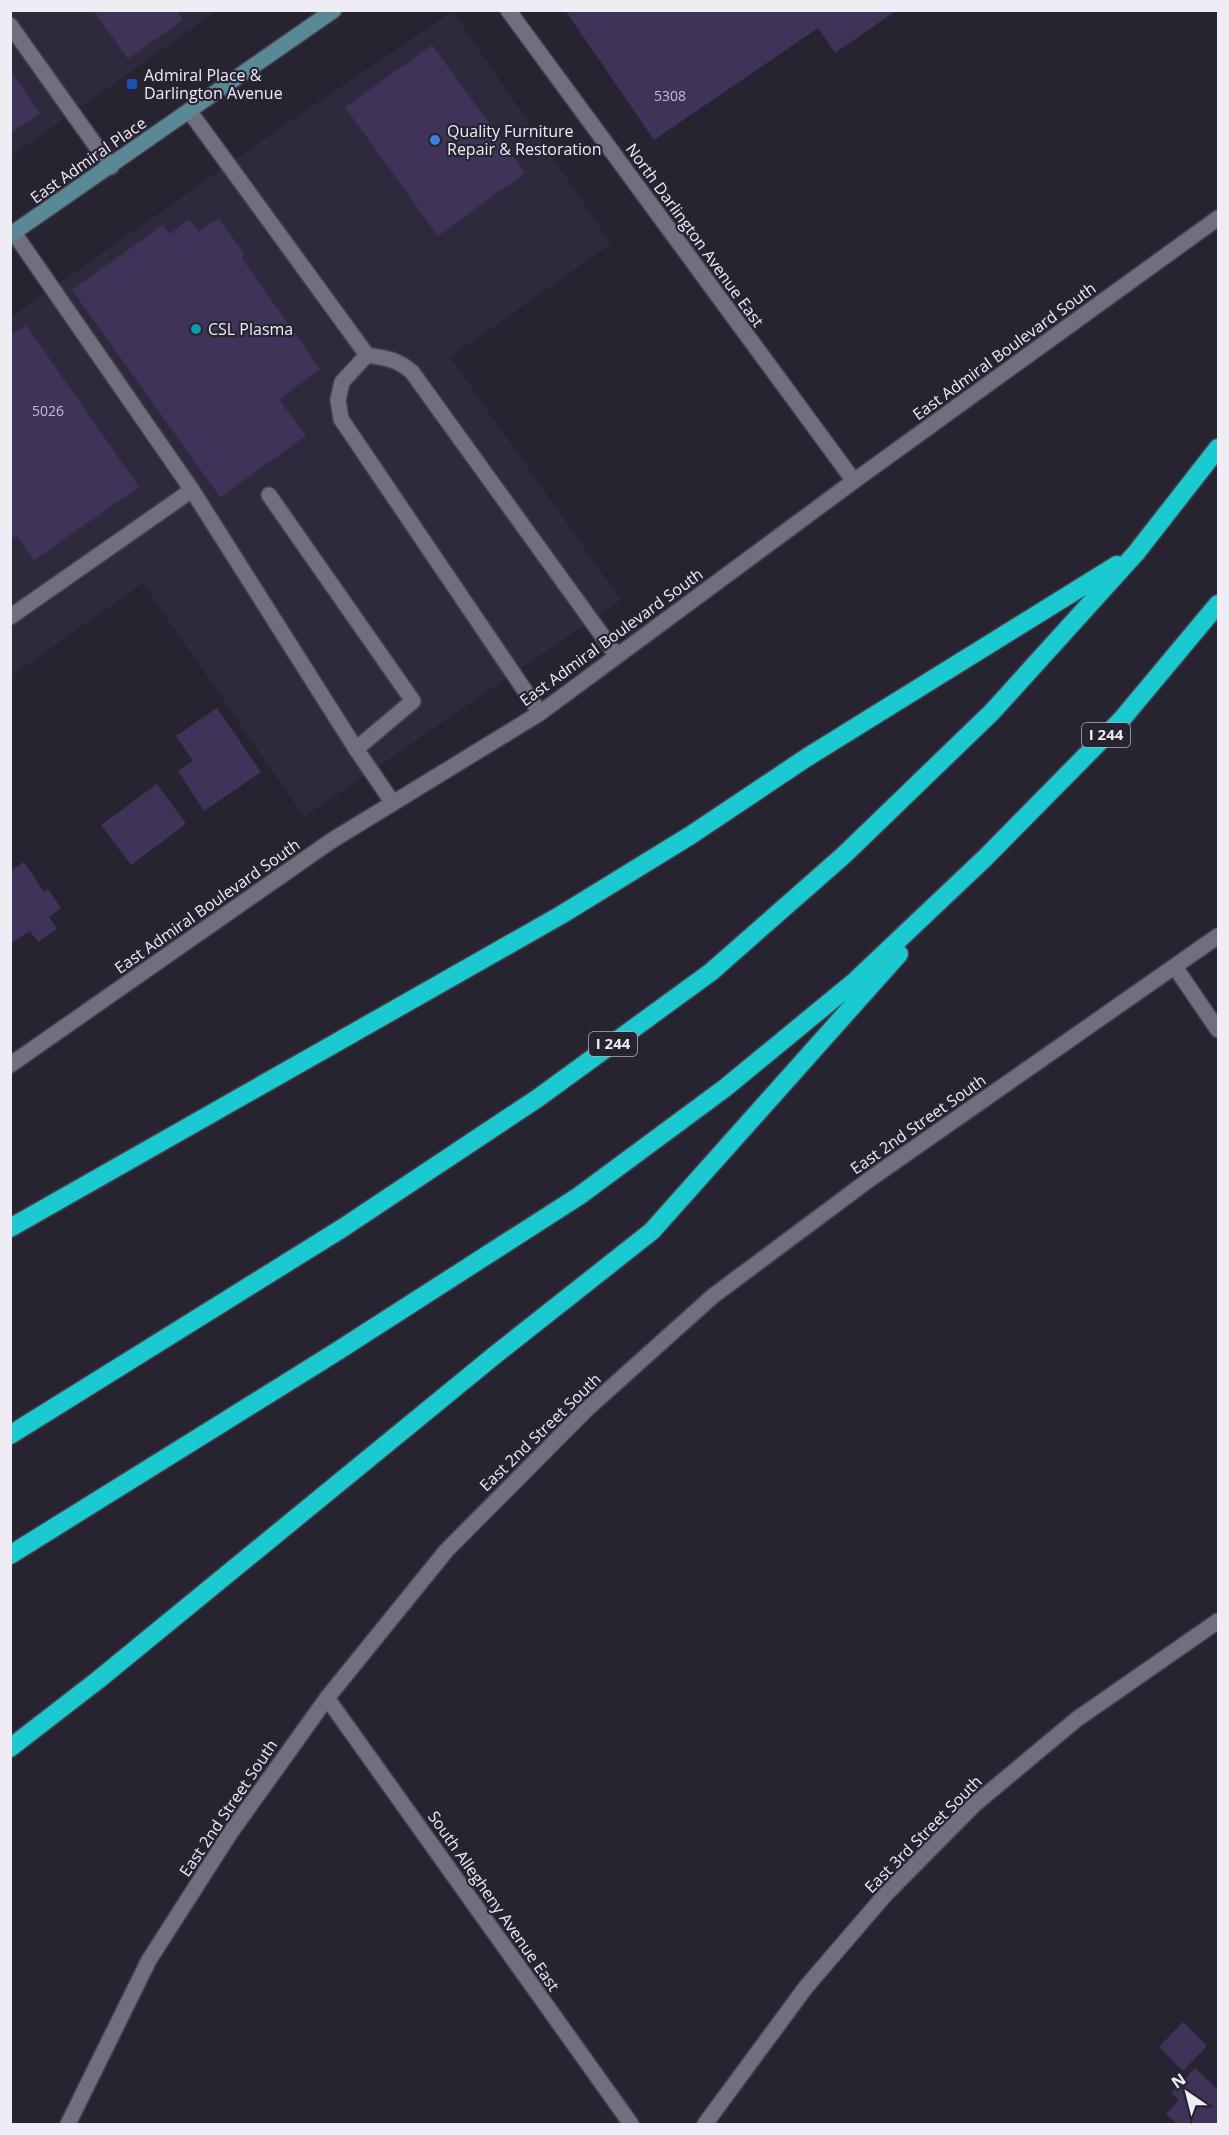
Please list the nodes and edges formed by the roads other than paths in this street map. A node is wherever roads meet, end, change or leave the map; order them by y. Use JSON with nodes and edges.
{"nodes":[{"id":1,"x":334,"y":10,"type":"edge"},
{"id":2,"x":508,"y":10,"type":"edge"},
{"id":3,"x":10,"y":25,"type":"edge"},
{"id":4,"x":190,"y":112,"type":"junction"},
{"id":5,"x":111,"y":166,"type":"junction"},
{"id":6,"x":1218,"y":218,"type":"edge"},
{"id":7,"x":12,"y":234,"type":"edge"},
{"id":8,"x":366,"y":355,"type":"junction"},
{"id":9,"x":1218,"y":448,"type":"edge"},
{"id":10,"x":854,"y":482,"type":"junction"},
{"id":11,"x":192,"y":490,"type":"junction"},
{"id":12,"x":270,"y":495,"type":"dead end"},
{"id":13,"x":1136,"y":553,"type":"junction"},
{"id":14,"x":1218,"y":604,"type":"edge"},
{"id":15,"x":10,"y":617,"type":"edge"},
{"id":16,"x":617,"y":656,"type":"junction"},
{"id":17,"x":540,"y":713,"type":"junction"},
{"id":18,"x":356,"y":749,"type":"junction"},
{"id":19,"x":393,"y":803,"type":"junction"},
{"id":20,"x":985,"y":858,"type":"junction"},
{"id":21,"x":1218,"y":936,"type":"edge"},
{"id":22,"x":1175,"y":967,"type":"junction"},
{"id":23,"x":1218,"y":1030,"type":"edge"},
{"id":24,"x":10,"y":1065,"type":"edge"},
{"id":25,"x":10,"y":1228,"type":"edge"},
{"id":26,"x":10,"y":1435,"type":"edge"},
{"id":27,"x":10,"y":1555,"type":"edge"},
{"id":28,"x":1218,"y":1621,"type":"edge"},
{"id":29,"x":327,"y":1698,"type":"junction"},
{"id":30,"x":10,"y":1748,"type":"edge"},
{"id":31,"x":68,"y":2124,"type":"edge"},
{"id":32,"x":631,"y":2124,"type":"edge"},
{"id":33,"x":705,"y":2124,"type":"edge"}],
"edges":[{"from":1,"to":4,"type":"main road","name":"East Admiral Place"},
{"from":2,"to":10,"type":"street","name":"North Darlington Avenue East"},
{"from":3,"to":5,"type":"street"},
{"from":4,"to":5,"type":"main road","name":"East Admiral Place"},
{"from":4,"to":8,"type":"street"},
{"from":5,"to":7,"type":"main road","name":"East Admiral Place"},
{"from":6,"to":10,"type":"street","name":"East Admiral Boulevard South"},
{"from":7,"to":11,"type":"street"},
{"from":8,"to":16,"type":"street"},
{"from":8,"to":17,"type":"street"},
{"from":9,"to":13,"type":"highway","number":"I 244"},
{"from":10,"to":16,"type":"street","name":"East Admiral Boulevard South"},
{"from":11,"to":15,"type":"street"},
{"from":11,"to":18,"type":"street"},
{"from":12,"to":18,"type":"street"},
{"from":13,"to":25,"type":"highway"},
{"from":13,"to":26,"type":"highway","number":"I 244"},
{"from":14,"to":20,"type":"highway","number":"I 244"},
{"from":16,"to":17,"type":"street","name":"East Admiral Boulevard South"},
{"from":17,"to":19,"type":"street","name":"East Admiral Boulevard South"},
{"from":18,"to":19,"type":"street"},
{"from":19,"to":24,"type":"street","name":"East Admiral Boulevard South"},
{"from":20,"to":27,"type":"highway","number":"I 244"},
{"from":20,"to":30,"type":"highway"},
{"from":21,"to":22,"type":"street","name":"East 2nd Street South"},
{"from":22,"to":23,"type":"street"},
{"from":22,"to":29,"type":"street","name":"East 2nd Street South"},
{"from":28,"to":33,"type":"street","name":"East 3rd Street South"},
{"from":29,"to":31,"type":"street","name":"East 2nd Street South"},
{"from":29,"to":32,"type":"street","name":"South Allegheny Avenue East"}]}
